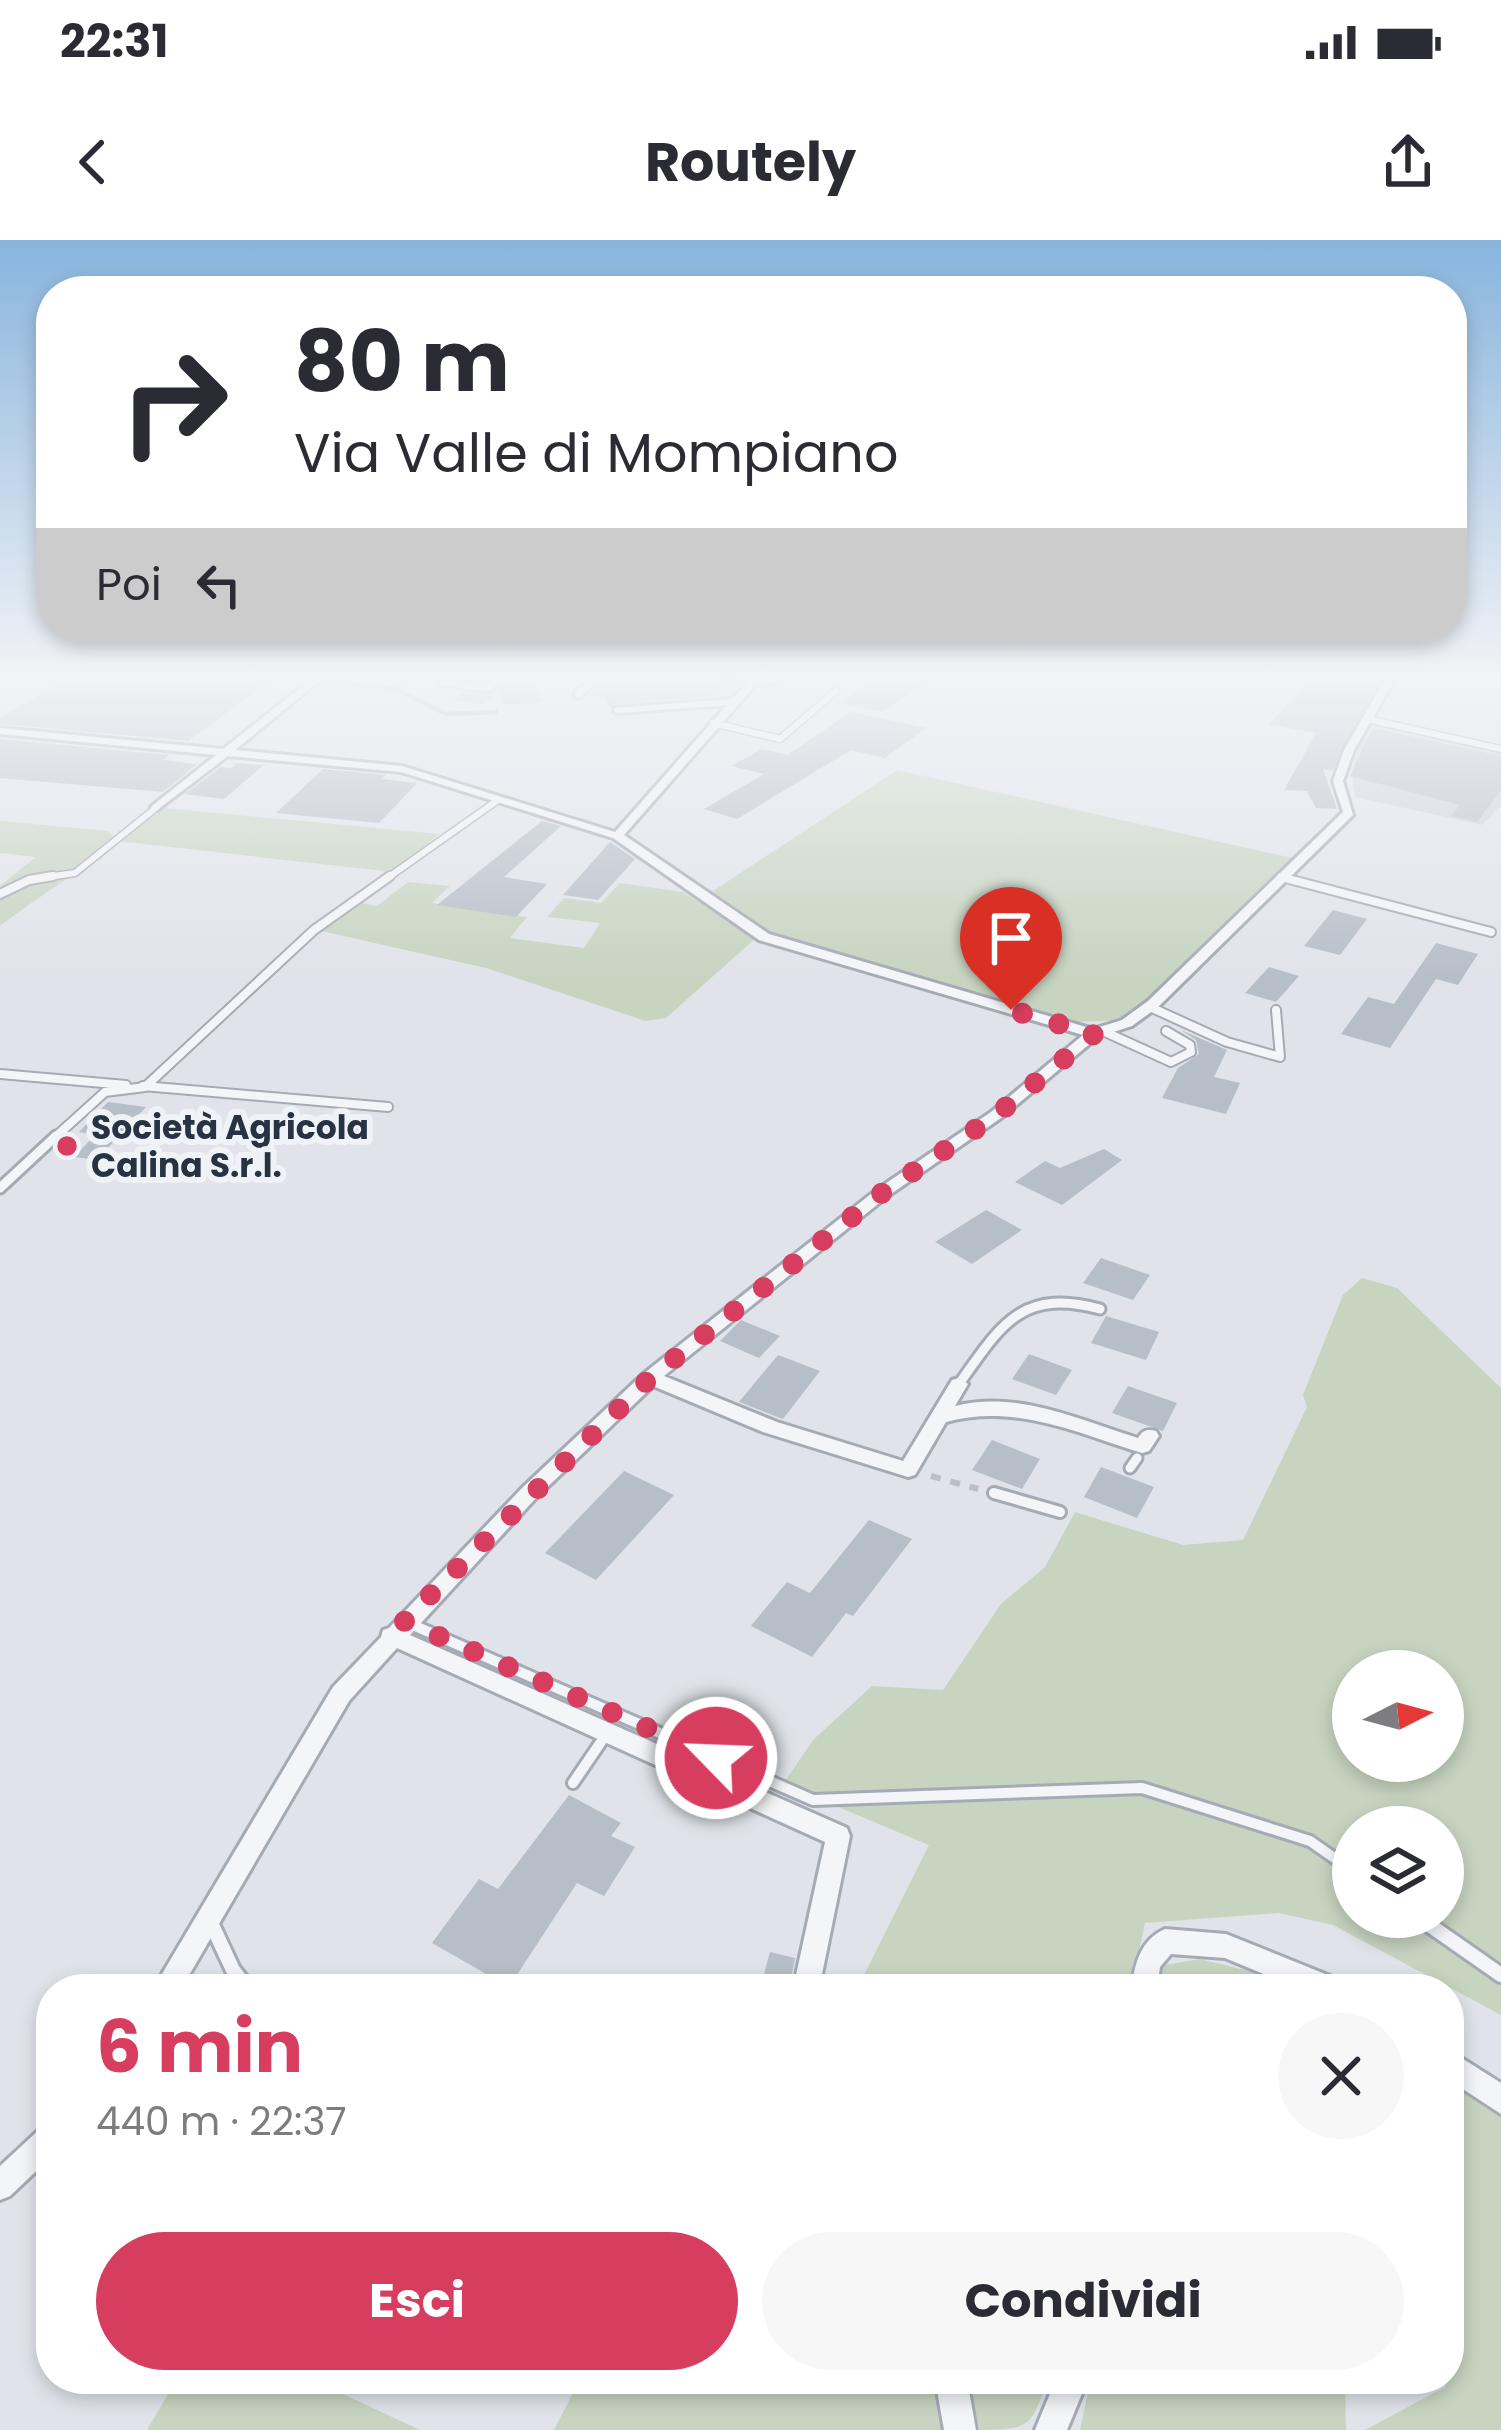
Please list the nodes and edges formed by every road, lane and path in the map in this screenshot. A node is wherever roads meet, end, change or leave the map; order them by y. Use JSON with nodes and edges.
{"nodes":[{"id":1,"x":194,"y":776,"type":"edge"},
{"id":2,"x":421,"y":776,"type":"edge"},
{"id":3,"x":668,"y":776,"type":"edge"},
{"id":4,"x":1340,"y":776,"type":"edge"},
{"id":5,"x":498,"y":800,"type":"junction"},
{"id":6,"x":157,"y":807,"type":"joint"},
{"id":7,"x":617,"y":836,"type":"junction"},
{"id":8,"x":1281,"y":878,"type":"junction"},
{"id":9,"x":0,"y":894,"type":"edge"},
{"id":10,"x":1491,"y":932,"type":"dead end"},
{"id":11,"x":1150,"y":1007,"type":"junction"},
{"id":12,"x":1276,"y":1010,"type":"dead end"},
{"id":13,"x":1166,"y":1031,"type":"dead end"},
{"id":14,"x":1098,"y":1032,"type":"junction"},
{"id":15,"x":0,"y":1074,"type":"edge"},
{"id":16,"x":146,"y":1087,"type":"junction"},
{"id":17,"x":388,"y":1107,"type":"dead end"},
{"id":18,"x":0,"y":1187,"type":"edge"},
{"id":19,"x":1100,"y":1309,"type":"dead end"},
{"id":20,"x":650,"y":1378,"type":"junction"},
{"id":21,"x":959,"y":1384,"type":"joint"},
{"id":22,"x":940,"y":1418,"type":"junction"},
{"id":23,"x":1142,"y":1448,"type":"dead end"},
{"id":24,"x":908,"y":1470,"type":"junction"},
{"id":25,"x":994,"y":1493,"type":"joint"},
{"id":26,"x":1060,"y":1512,"type":"dead end"},
{"id":27,"x":397,"y":1629,"type":"junction"},
{"id":28,"x":605,"y":1736,"type":"junction"},
{"id":29,"x":573,"y":1783,"type":"dead end"},
{"id":30,"x":1332,"y":1856,"type":"edge"},
{"id":31,"x":210,"y":1920,"type":"junction"},
{"id":32,"x":1448,"y":1938,"type":"edge"},
{"id":33,"x":176,"y":1974,"type":"edge"},
{"id":34,"x":235,"y":1974,"type":"edge"},
{"id":35,"x":809,"y":1974,"type":"edge"},
{"id":36,"x":1146,"y":1974,"type":"edge"},
{"id":37,"x":1294,"y":1974,"type":"edge"},
{"id":38,"x":1501,"y":1975,"type":"edge"},
{"id":39,"x":1464,"y":2074,"type":"edge"},
{"id":40,"x":1501,"y":2100,"type":"edge"},
{"id":41,"x":36,"y":2152,"type":"edge"},
{"id":42,"x":0,"y":2186,"type":"edge"},
{"id":43,"x":954,"y":2394,"type":"edge"},
{"id":44,"x":1066,"y":2394,"type":"edge"},
{"id":45,"x":960,"y":2430,"type":"edge"},
{"id":46,"x":1051,"y":2430,"type":"edge"}],
"edges":[{"from":1,"to":6,"type":"street"},
{"from":2,"to":5,"type":"street"},
{"from":3,"to":7,"type":"street"},
{"from":4,"to":8,"type":"street"},
{"from":5,"to":7,"type":"street"},
{"from":5,"to":16,"type":"lane"},
{"from":6,"to":9,"type":"lane"},
{"from":7,"to":14,"type":"street"},
{"from":8,"to":10,"type":"lane"},
{"from":8,"to":11,"type":"street"},
{"from":11,"to":12,"type":"lane"},
{"from":11,"to":14,"type":"street"},
{"from":13,"to":14,"type":"lane"},
{"from":14,"to":20,"type":"street"},
{"from":15,"to":16,"type":"lane"},
{"from":16,"to":17,"type":"lane"},
{"from":16,"to":18,"type":"lane"},
{"from":19,"to":21,"type":"lane"},
{"from":20,"to":24,"type":"street"},
{"from":20,"to":27,"type":"street"},
{"from":21,"to":22,"type":"street"},
{"from":22,"to":23,"type":"street"},
{"from":22,"to":24,"type":"street"},
{"from":24,"to":25,"type":"path"},
{"from":25,"to":26,"type":"lane"},
{"from":27,"to":28,"type":"street"},
{"from":27,"to":30,"type":"lane"},
{"from":27,"to":31,"type":"street"},
{"from":28,"to":29,"type":"lane"},
{"from":28,"to":35,"type":"street"},
{"from":31,"to":33,"type":"street"},
{"from":31,"to":34,"type":"lane"},
{"from":32,"to":38,"type":"lane"},
{"from":36,"to":37,"type":"street"},
{"from":39,"to":40,"type":"street"},
{"from":41,"to":42,"type":"street"},
{"from":43,"to":45,"type":"street"},
{"from":44,"to":46,"type":"street"}]}
